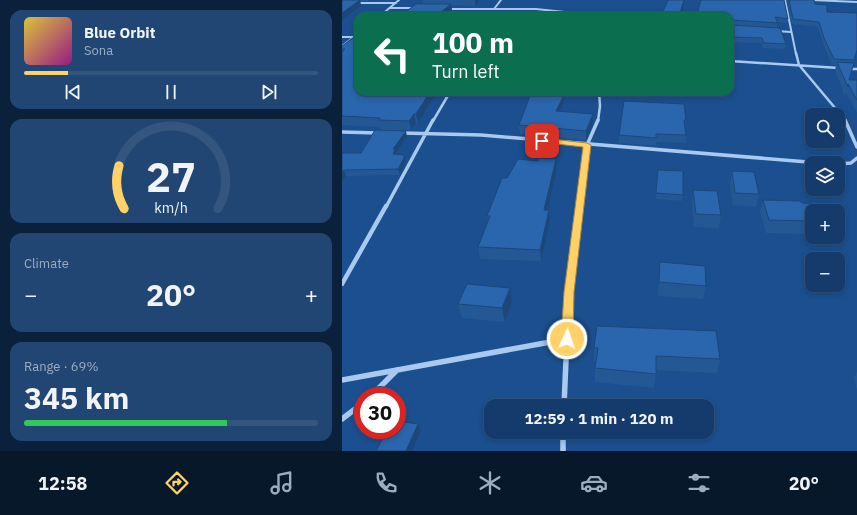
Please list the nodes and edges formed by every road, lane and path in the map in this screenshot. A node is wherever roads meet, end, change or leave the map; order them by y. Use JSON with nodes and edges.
{"nodes":[{"id":1,"x":399,"y":0,"type":"edge"},
{"id":2,"x":501,"y":0,"type":"edge"},
{"id":3,"x":785,"y":0,"type":"edge"},
{"id":4,"x":812,"y":0,"type":"edge"},
{"id":5,"x":857,"y":2,"type":"edge"},
{"id":6,"x":396,"y":3,"type":"junction"},
{"id":7,"x":350,"y":4,"type":"edge"},
{"id":8,"x":390,"y":8,"type":"junction"},
{"id":9,"x":422,"y":8,"type":"edge"},
{"id":10,"x":445,"y":8,"type":"edge"},
{"id":11,"x":494,"y":9,"type":"junction"},
{"id":12,"x":385,"y":12,"type":"edge"},
{"id":13,"x":565,"y":12,"type":"edge"},
{"id":14,"x":776,"y":31,"type":"edge"},
{"id":15,"x":791,"y":32,"type":"junction"},
{"id":16,"x":342,"y":37,"type":"edge"},
{"id":17,"x":354,"y":37,"type":"joint"},
{"id":18,"x":342,"y":46,"type":"edge"},
{"id":19,"x":734,"y":61,"type":"edge"},
{"id":20,"x":799,"y":65,"type":"junction"},
{"id":21,"x":857,"y":69,"type":"edge"},
{"id":22,"x":448,"y":96,"type":"edge"},
{"id":23,"x":600,"y":96,"type":"edge"},
{"id":24,"x":342,"y":132,"type":"edge"},
{"id":25,"x":384,"y":133,"type":"edge"},
{"id":26,"x":398,"y":133,"type":"edge"},
{"id":27,"x":424,"y":134,"type":"junction"},
{"id":28,"x":587,"y":145,"type":"junction"},
{"id":29,"x":857,"y":147,"type":"edge"},
{"id":30,"x":857,"y":158,"type":"edge"},
{"id":31,"x":805,"y":162,"type":"edge"},
{"id":32,"x":845,"y":163,"type":"edge"},
{"id":33,"x":342,"y":284,"type":"edge"},
{"id":34,"x":567,"y":339,"type":"junction"},
{"id":35,"x":397,"y":370,"type":"junction"},
{"id":36,"x":342,"y":380,"type":"edge"},
{"id":37,"x":380,"y":387,"type":"edge"},
{"id":38,"x":564,"y":399,"type":"edge"},
{"id":39,"x":354,"y":410,"type":"edge"},
{"id":40,"x":342,"y":419,"type":"edge"},
{"id":41,"x":563,"y":439,"type":"edge"},
{"id":42,"x":562,"y":451,"type":"edge"}],
"edges":[{"from":1,"to":6,"type":"street"},
{"from":2,"to":11,"type":"street"},
{"from":3,"to":15,"type":"street"},
{"from":4,"to":5,"type":"street"},
{"from":6,"to":7,"type":"street"},
{"from":6,"to":8,"type":"street"},
{"from":8,"to":9,"type":"street"},
{"from":8,"to":12,"type":"street"},
{"from":10,"to":11,"type":"street"},
{"from":11,"to":13,"type":"street"},
{"from":14,"to":15,"type":"street"},
{"from":15,"to":20,"type":"street"},
{"from":16,"to":17,"type":"street"},
{"from":17,"to":18,"type":"street"},
{"from":19,"to":20,"type":"street"},
{"from":20,"to":21,"type":"street"},
{"from":20,"to":29,"type":"street"},
{"from":22,"to":27,"type":"street"},
{"from":23,"to":28,"type":"street"},
{"from":24,"to":25,"type":"street"},
{"from":26,"to":27,"type":"street"},
{"from":27,"to":28,"type":"street"},
{"from":27,"to":33,"type":"street"},
{"from":28,"to":31,"type":"street"},
{"from":28,"to":34,"type":"street"},
{"from":30,"to":32,"type":"street"},
{"from":34,"to":35,"type":"street"},
{"from":34,"to":38,"type":"street"},
{"from":35,"to":36,"type":"street"},
{"from":35,"to":37,"type":"street"},
{"from":39,"to":40,"type":"street"},
{"from":41,"to":42,"type":"street"}]}
